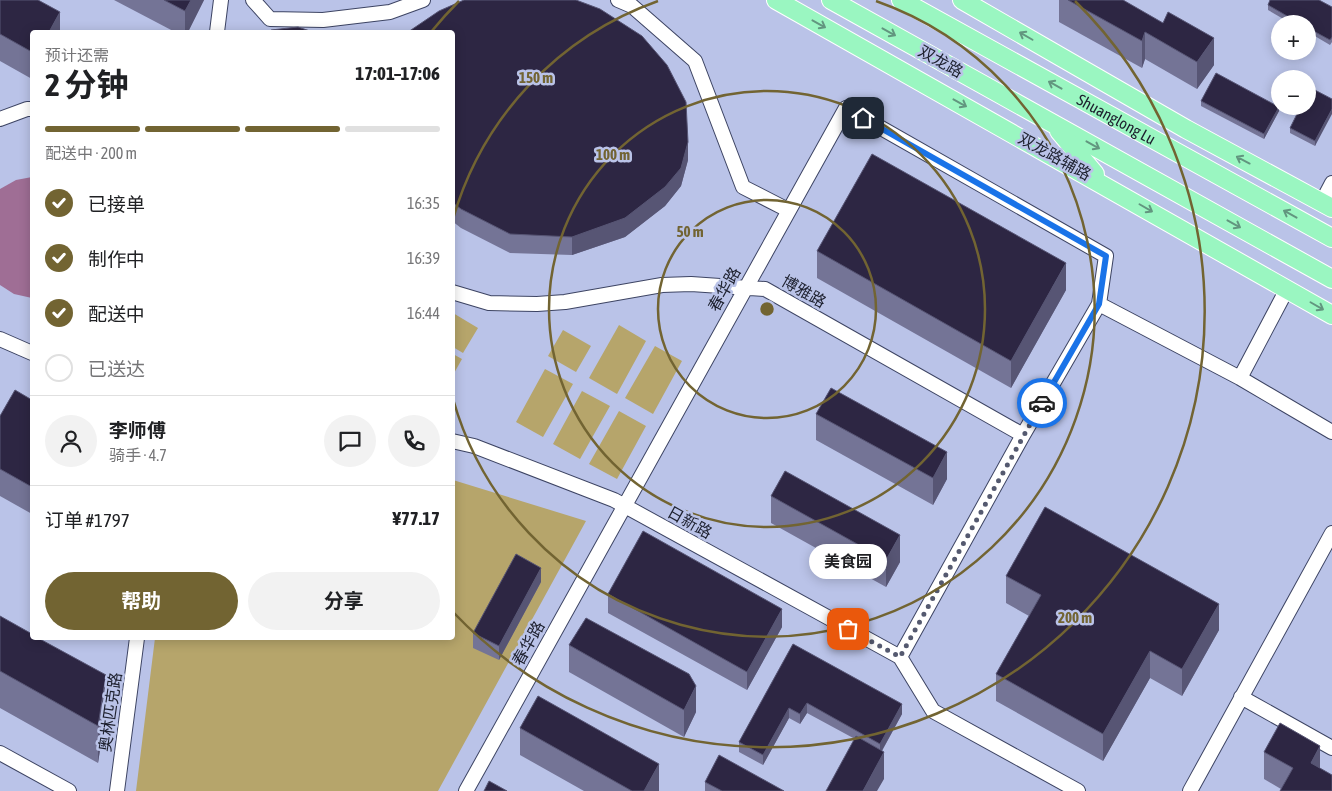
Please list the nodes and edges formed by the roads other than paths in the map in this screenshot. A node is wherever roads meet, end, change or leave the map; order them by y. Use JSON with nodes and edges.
{"nodes":[{"id":1,"x":221,"y":0,"type":"edge"},
{"id":2,"x":253,"y":0,"type":"edge"},
{"id":3,"x":423,"y":0,"type":"edge"},
{"id":4,"x":618,"y":0,"type":"edge"},
{"id":5,"x":776,"y":0,"type":"edge"},
{"id":6,"x":831,"y":0,"type":"edge"},
{"id":7,"x":901,"y":0,"type":"edge"},
{"id":8,"x":972,"y":2,"type":"edge"},
{"id":9,"x":217,"y":30,"type":"edge"},
{"id":10,"x":30,"y":109,"type":"edge"},
{"id":11,"x":0,"y":119,"type":"edge"},
{"id":12,"x":1050,"y":121,"type":"junction"},
{"id":13,"x":1332,"y":182,"type":"edge"},
{"id":14,"x":1104,"y":184,"type":"junction"},
{"id":15,"x":1327,"y":205,"type":"edge"},
{"id":16,"x":788,"y":210,"type":"junction"},
{"id":17,"x":1332,"y":238,"type":"edge"},
{"id":18,"x":1332,"y":279,"type":"edge"},
{"id":19,"x":745,"y":288,"type":"junction"},
{"id":20,"x":1287,"y":289,"type":"junction"},
{"id":21,"x":455,"y":293,"type":"edge"},
{"id":22,"x":1099,"y":304,"type":"junction"},
{"id":23,"x":1332,"y":315,"type":"edge"},
{"id":24,"x":0,"y":339,"type":"edge"},
{"id":25,"x":30,"y":352,"type":"edge"},
{"id":26,"x":1240,"y":378,"type":"junction"},
{"id":27,"x":1332,"y":432,"type":"edge"},
{"id":28,"x":1023,"y":435,"type":"junction"},
{"id":29,"x":455,"y":441,"type":"edge"},
{"id":30,"x":625,"y":506,"type":"junction"},
{"id":31,"x":1332,"y":533,"type":"edge"},
{"id":32,"x":137,"y":640,"type":"edge"},
{"id":33,"x":900,"y":657,"type":"junction"},
{"id":34,"x":1241,"y":697,"type":"junction"},
{"id":35,"x":1332,"y":748,"type":"edge"},
{"id":36,"x":0,"y":753,"type":"edge"},
{"id":37,"x":69,"y":791,"type":"edge"},
{"id":38,"x":116,"y":791,"type":"edge"},
{"id":39,"x":466,"y":791,"type":"edge"},
{"id":40,"x":1078,"y":791,"type":"edge"},
{"id":41,"x":1190,"y":791,"type":"edge"}],
"edges":[{"from":1,"to":9,"type":"street"},
{"from":2,"to":3,"type":"street"},
{"from":4,"to":16,"type":"street"},
{"from":5,"to":14,"type":"main road","name":"双龙路辅路","one_way":true},
{"from":6,"to":12,"type":"main road","name":"双龙路","one_way":true},
{"from":17,"to":7,"type":"main road","name":"Shuanglong Lu","one_way":true},
{"from":15,"to":8,"type":"main road","one_way":true},
{"from":10,"to":11,"type":"street"},
{"from":12,"to":14,"type":"main road"},
{"from":12,"to":18,"type":"main road","one_way":true},
{"from":13,"to":15,"type":"street"},
{"from":14,"to":20,"type":"main road","name":"双龙路辅路","one_way":true},
{"from":16,"to":19,"type":"street","name":"春华路"},
{"from":16,"to":22,"type":"street","name":"春华路"},
{"from":19,"to":21,"type":"street","name":"博雅路"},
{"from":19,"to":28,"type":"street","name":"博雅路"},
{"from":19,"to":30,"type":"street","name":"春华路"},
{"from":20,"to":23,"type":"main road","name":"双龙路辅路","one_way":true},
{"from":20,"to":26,"type":"street"},
{"from":22,"to":26,"type":"street"},
{"from":22,"to":28,"type":"street"},
{"from":24,"to":25,"type":"street"},
{"from":26,"to":27,"type":"street"},
{"from":28,"to":33,"type":"street"},
{"from":29,"to":30,"type":"street","name":"日新路"},
{"from":30,"to":33,"type":"street","name":"日新路"},
{"from":30,"to":39,"type":"street","name":"春华路"},
{"from":31,"to":34,"type":"street"},
{"from":32,"to":38,"type":"street","name":"奥林匹克路"},
{"from":33,"to":40,"type":"street"},
{"from":34,"to":35,"type":"street"},
{"from":34,"to":41,"type":"street"},
{"from":36,"to":37,"type":"street"}]}
